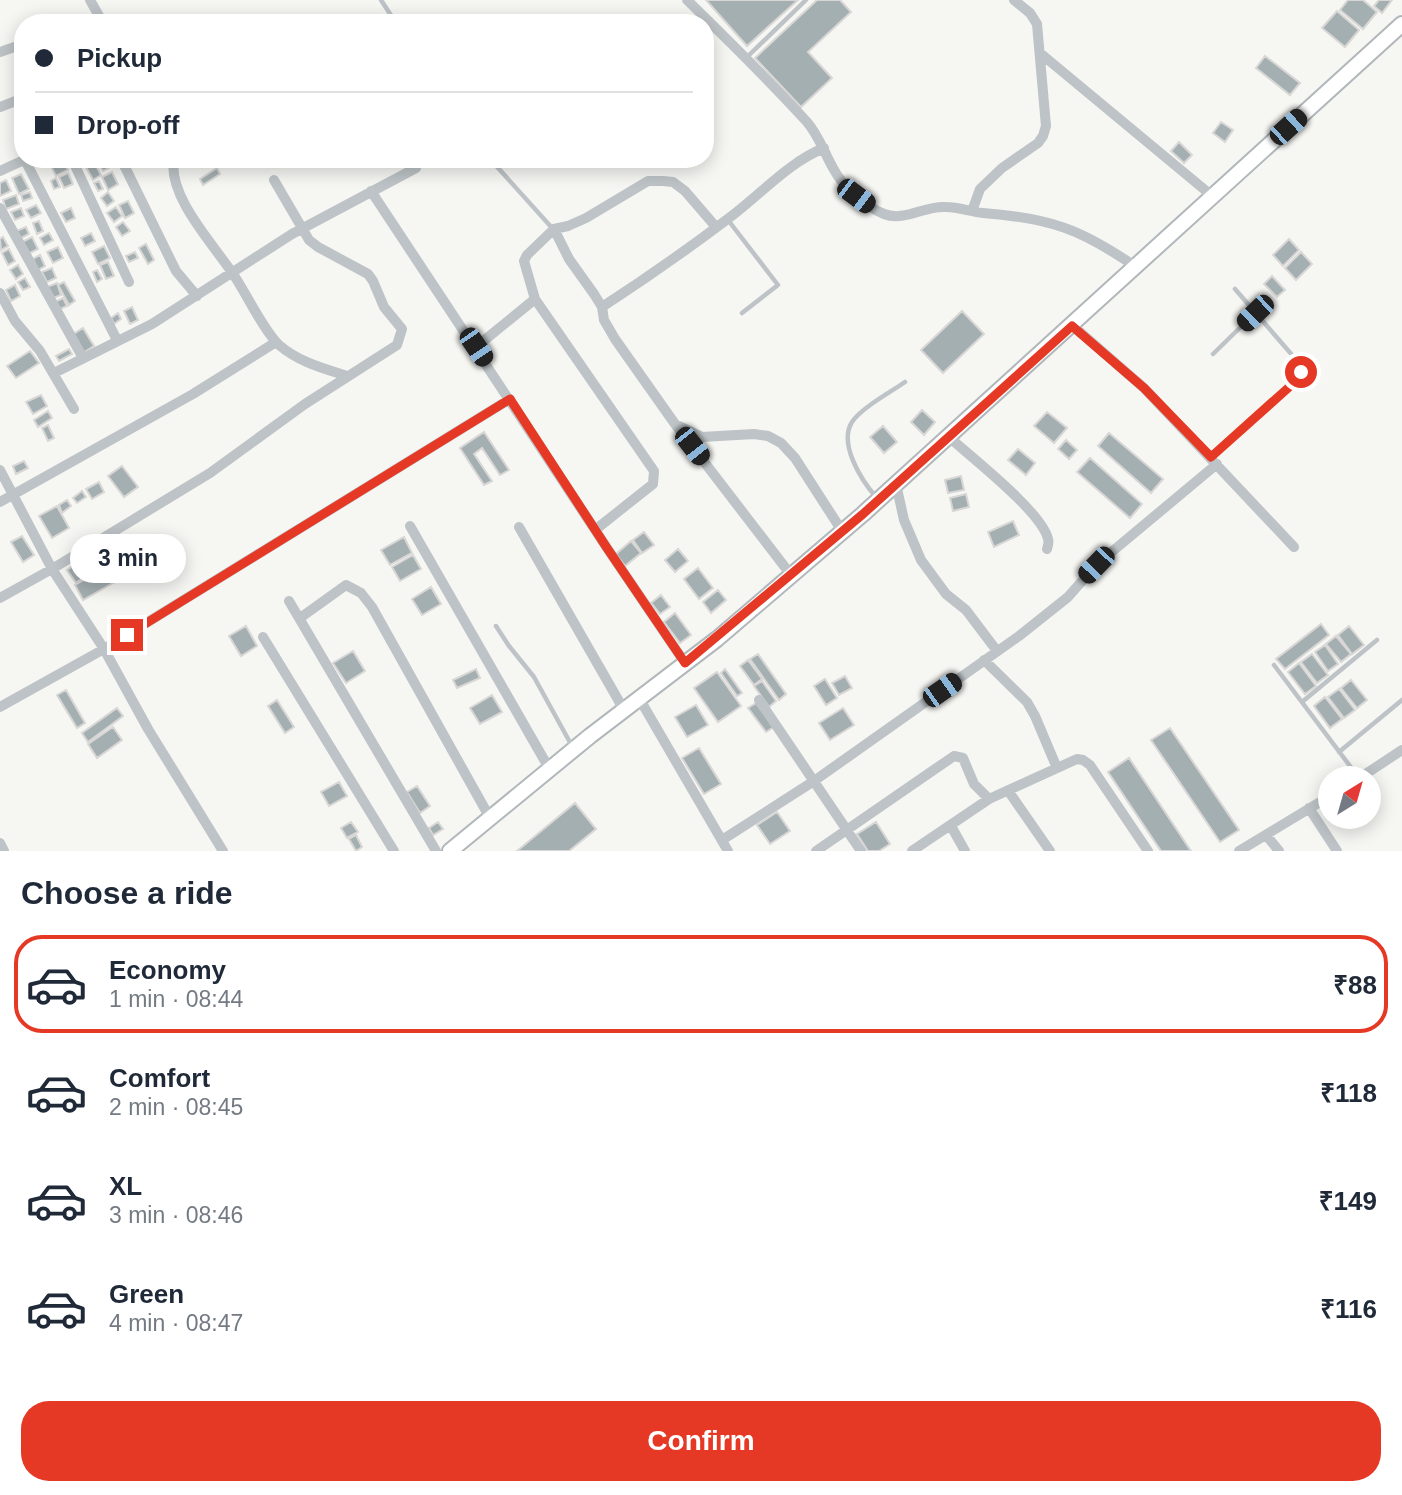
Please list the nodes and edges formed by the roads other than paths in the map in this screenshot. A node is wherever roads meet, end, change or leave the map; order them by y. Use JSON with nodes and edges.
{"nodes":[{"id":1,"x":806,"y":0,"type":"edge"},
{"id":2,"x":1014,"y":0,"type":"edge"},
{"id":3,"x":714,"y":24,"type":"edge"},
{"id":4,"x":1402,"y":24,"type":"edge"},
{"id":5,"x":1040,"y":52,"type":"junction"},
{"id":6,"x":746,"y":58,"type":"junction"},
{"id":7,"x":824,"y":148,"type":"junction"},
{"id":8,"x":30,"y":168,"type":"edge"},
{"id":9,"x":76,"y":168,"type":"edge"},
{"id":10,"x":125,"y":168,"type":"edge"},
{"id":11,"x":175,"y":168,"type":"edge"},
{"id":12,"x":416,"y":168,"type":"dead end"},
{"id":13,"x":498,"y":168,"type":"edge"},
{"id":14,"x":274,"y":180,"type":"dead end"},
{"id":15,"x":371,"y":191,"type":"junction"},
{"id":16,"x":1211,"y":195,"type":"junction"},
{"id":17,"x":0,"y":208,"type":"edge"},
{"id":18,"x":972,"y":211,"type":"junction"},
{"id":19,"x":728,"y":219,"type":"junction"},
{"id":20,"x":716,"y":227,"type":"junction"},
{"id":21,"x":302,"y":229,"type":"junction"},
{"id":22,"x":554,"y":229,"type":"junction"},
{"id":23,"x":1136,"y":267,"type":"junction"},
{"id":24,"x":232,"y":273,"type":"junction"},
{"id":25,"x":129,"y":282,"type":"dead end"},
{"id":26,"x":1235,"y":289,"type":"dead end"},
{"id":27,"x":0,"y":293,"type":"edge"},
{"id":28,"x":197,"y":296,"type":"junction"},
{"id":29,"x":535,"y":299,"type":"junction"},
{"id":30,"x":602,"y":307,"type":"junction"},
{"id":31,"x":742,"y":313,"type":"dead end"},
{"id":32,"x":1255,"y":313,"type":"junction"},
{"id":33,"x":1072,"y":326,"type":"junction"},
{"id":34,"x":117,"y":340,"type":"junction"},
{"id":35,"x":275,"y":342,"type":"junction"},
{"id":36,"x":476,"y":347,"type":"junction"},
{"id":37,"x":1213,"y":354,"type":"dead end"},
{"id":38,"x":83,"y":358,"type":"junction"},
{"id":39,"x":54,"y":373,"type":"junction"},
{"id":40,"x":347,"y":376,"type":"junction"},
{"id":41,"x":905,"y":382,"type":"dead end"},
{"id":42,"x":510,"y":399,"type":"junction"},
{"id":43,"x":74,"y":409,"type":"dead end"},
{"id":44,"x":675,"y":424,"type":"junction"},
{"id":45,"x":949,"y":437,"type":"junction"},
{"id":46,"x":1214,"y":461,"type":"junction"},
{"id":47,"x":0,"y":470,"type":"edge"},
{"id":48,"x":896,"y":484,"type":"junction"},
{"id":49,"x":13,"y":494,"type":"junction"},
{"id":50,"x":879,"y":500,"type":"junction"},
{"id":51,"x":0,"y":502,"type":"edge"},
{"id":52,"x":410,"y":526,"type":"dead end"},
{"id":53,"x":519,"y":527,"type":"dead end"},
{"id":54,"x":594,"y":530,"type":"junction"},
{"id":55,"x":842,"y":531,"type":"junction"},
{"id":56,"x":1294,"y":547,"type":"dead end"},
{"id":57,"x":1047,"y":550,"type":"dead end"},
{"id":58,"x":52,"y":569,"type":"junction"},
{"id":59,"x":791,"y":575,"type":"junction"},
{"id":60,"x":0,"y":598,"type":"edge"},
{"id":61,"x":289,"y":601,"type":"dead end"},
{"id":62,"x":300,"y":618,"type":"junction"},
{"id":63,"x":496,"y":626,"type":"dead end"},
{"id":64,"x":263,"y":637,"type":"dead end"},
{"id":65,"x":1377,"y":640,"type":"dead end"},
{"id":66,"x":104,"y":649,"type":"junction"},
{"id":67,"x":998,"y":651,"type":"junction"},
{"id":68,"x":984,"y":660,"type":"junction"},
{"id":69,"x":685,"y":663,"type":"junction"},
{"id":70,"x":1274,"y":665,"type":"dead end"},
{"id":71,"x":639,"y":698,"type":"junction"},
{"id":72,"x":1402,"y":700,"type":"edge"},
{"id":73,"x":759,"y":701,"type":"dead end"},
{"id":74,"x":1302,"y":702,"type":"junction"},
{"id":75,"x":0,"y":707,"type":"edge"},
{"id":76,"x":624,"y":710,"type":"junction"},
{"id":77,"x":574,"y":749,"type":"junction"},
{"id":78,"x":1402,"y":750,"type":"edge"},
{"id":79,"x":1339,"y":752,"type":"junction"},
{"id":80,"x":1349,"y":766,"type":"edge"},
{"id":81,"x":1377,"y":766,"type":"edge"},
{"id":82,"x":1057,"y":768,"type":"junction"},
{"id":83,"x":550,"y":770,"type":"junction"},
{"id":84,"x":814,"y":781,"type":"junction"},
{"id":85,"x":1009,"y":792,"type":"junction"},
{"id":86,"x":989,"y":799,"type":"junction"},
{"id":87,"x":1318,"y":803,"type":"edge"},
{"id":88,"x":1309,"y":808,"type":"junction"},
{"id":89,"x":490,"y":818,"type":"junction"},
{"id":90,"x":951,"y":826,"type":"junction"},
{"id":91,"x":847,"y":830,"type":"junction"},
{"id":92,"x":1266,"y":835,"type":"junction"},
{"id":93,"x":722,"y":840,"type":"junction"},
{"id":94,"x":0,"y":844,"type":"edge"},
{"id":95,"x":4,"y":851,"type":"edge"},
{"id":96,"x":223,"y":851,"type":"edge"},
{"id":97,"x":394,"y":851,"type":"edge"},
{"id":98,"x":436,"y":851,"type":"edge"},
{"id":99,"x":450,"y":851,"type":"edge"},
{"id":100,"x":728,"y":851,"type":"edge"},
{"id":101,"x":816,"y":851,"type":"edge"},
{"id":102,"x":861,"y":851,"type":"edge"},
{"id":103,"x":912,"y":851,"type":"edge"},
{"id":104,"x":965,"y":851,"type":"edge"},
{"id":105,"x":1050,"y":851,"type":"edge"},
{"id":106,"x":1148,"y":851,"type":"edge"},
{"id":107,"x":1239,"y":851,"type":"edge"},
{"id":108,"x":1279,"y":851,"type":"edge"},
{"id":109,"x":1337,"y":851,"type":"edge"}],
"edges":[{"from":1,"to":6,"type":"lane"},
{"from":2,"to":5,"type":"street"},
{"from":3,"to":6,"type":"street"},
{"from":4,"to":16,"type":"main road"},
{"from":5,"to":16,"type":"street"},
{"from":5,"to":18,"type":"street"},
{"from":6,"to":7,"type":"street"},
{"from":7,"to":18,"type":"street"},
{"from":7,"to":19,"type":"street"},
{"from":8,"to":34,"type":"street"},
{"from":9,"to":25,"type":"street"},
{"from":10,"to":28,"type":"street"},
{"from":11,"to":24,"type":"street"},
{"from":12,"to":15,"type":"street"},
{"from":13,"to":22,"type":"lane"},
{"from":14,"to":21,"type":"street"},
{"from":15,"to":21,"type":"street"},
{"from":15,"to":36,"type":"street"},
{"from":16,"to":23,"type":"main road"},
{"from":17,"to":38,"type":"street"},
{"from":18,"to":23,"type":"street"},
{"from":19,"to":20,"type":"street"},
{"from":19,"to":31,"type":"lane"},
{"from":20,"to":22,"type":"street"},
{"from":20,"to":30,"type":"street"},
{"from":21,"to":24,"type":"street"},
{"from":21,"to":40,"type":"street"},
{"from":22,"to":29,"type":"street"},
{"from":22,"to":30,"type":"street"},
{"from":23,"to":33,"type":"main road"},
{"from":24,"to":28,"type":"street"},
{"from":24,"to":35,"type":"street"},
{"from":26,"to":32,"type":"lane"},
{"from":27,"to":39,"type":"street"},
{"from":28,"to":34,"type":"street"},
{"from":29,"to":36,"type":"street"},
{"from":29,"to":54,"type":"street"},
{"from":30,"to":44,"type":"street"},
{"from":32,"to":37,"type":"lane"},
{"from":32,"to":46,"type":"lane"},
{"from":33,"to":45,"type":"main road"},
{"from":33,"to":46,"type":"street"},
{"from":34,"to":38,"type":"street"},
{"from":35,"to":40,"type":"street"},
{"from":35,"to":49,"type":"street"},
{"from":36,"to":42,"type":"street"},
{"from":38,"to":39,"type":"street"},
{"from":39,"to":43,"type":"street"},
{"from":40,"to":58,"type":"street"},
{"from":41,"to":50,"type":"lane"},
{"from":42,"to":54,"type":"street"},
{"from":42,"to":66,"type":"street"},
{"from":44,"to":55,"type":"street"},
{"from":44,"to":59,"type":"street"},
{"from":45,"to":48,"type":"main road"},
{"from":45,"to":57,"type":"street"},
{"from":46,"to":56,"type":"street"},
{"from":46,"to":67,"type":"street"},
{"from":47,"to":49,"type":"street"},
{"from":48,"to":50,"type":"main road"},
{"from":48,"to":67,"type":"street"},
{"from":49,"to":51,"type":"street"},
{"from":49,"to":58,"type":"street"},
{"from":50,"to":55,"type":"main road"},
{"from":52,"to":83,"type":"street"},
{"from":53,"to":76,"type":"street"},
{"from":54,"to":69,"type":"street"},
{"from":55,"to":59,"type":"main road"},
{"from":58,"to":60,"type":"street"},
{"from":58,"to":66,"type":"street"},
{"from":59,"to":69,"type":"main road"},
{"from":61,"to":62,"type":"street"},
{"from":62,"to":89,"type":"street"},
{"from":62,"to":98,"type":"street"},
{"from":63,"to":77,"type":"lane"},
{"from":64,"to":97,"type":"street"},
{"from":65,"to":74,"type":"lane"},
{"from":66,"to":75,"type":"street"},
{"from":66,"to":96,"type":"street"},
{"from":67,"to":68,"type":"street"},
{"from":68,"to":82,"type":"street"},
{"from":68,"to":84,"type":"street"},
{"from":69,"to":71,"type":"main road"},
{"from":70,"to":74,"type":"lane"},
{"from":71,"to":76,"type":"main road"},
{"from":71,"to":93,"type":"street"},
{"from":72,"to":79,"type":"lane"},
{"from":73,"to":84,"type":"street"},
{"from":74,"to":79,"type":"lane"},
{"from":76,"to":77,"type":"main road"},
{"from":77,"to":83,"type":"main road"},
{"from":78,"to":81,"type":"street"},
{"from":79,"to":80,"type":"lane"},
{"from":82,"to":85,"type":"street"},
{"from":82,"to":106,"type":"street"},
{"from":83,"to":89,"type":"main road"},
{"from":84,"to":91,"type":"street"},
{"from":84,"to":93,"type":"street"},
{"from":85,"to":86,"type":"street"},
{"from":85,"to":105,"type":"street"},
{"from":86,"to":90,"type":"street"},
{"from":86,"to":91,"type":"street"},
{"from":87,"to":88,"type":"street"},
{"from":88,"to":92,"type":"street"},
{"from":88,"to":109,"type":"street"},
{"from":89,"to":99,"type":"main road"},
{"from":90,"to":103,"type":"street"},
{"from":90,"to":104,"type":"street"},
{"from":91,"to":101,"type":"street"},
{"from":91,"to":102,"type":"street"},
{"from":92,"to":107,"type":"street"},
{"from":92,"to":108,"type":"street"},
{"from":93,"to":100,"type":"street"},
{"from":94,"to":95,"type":"street"}]}
